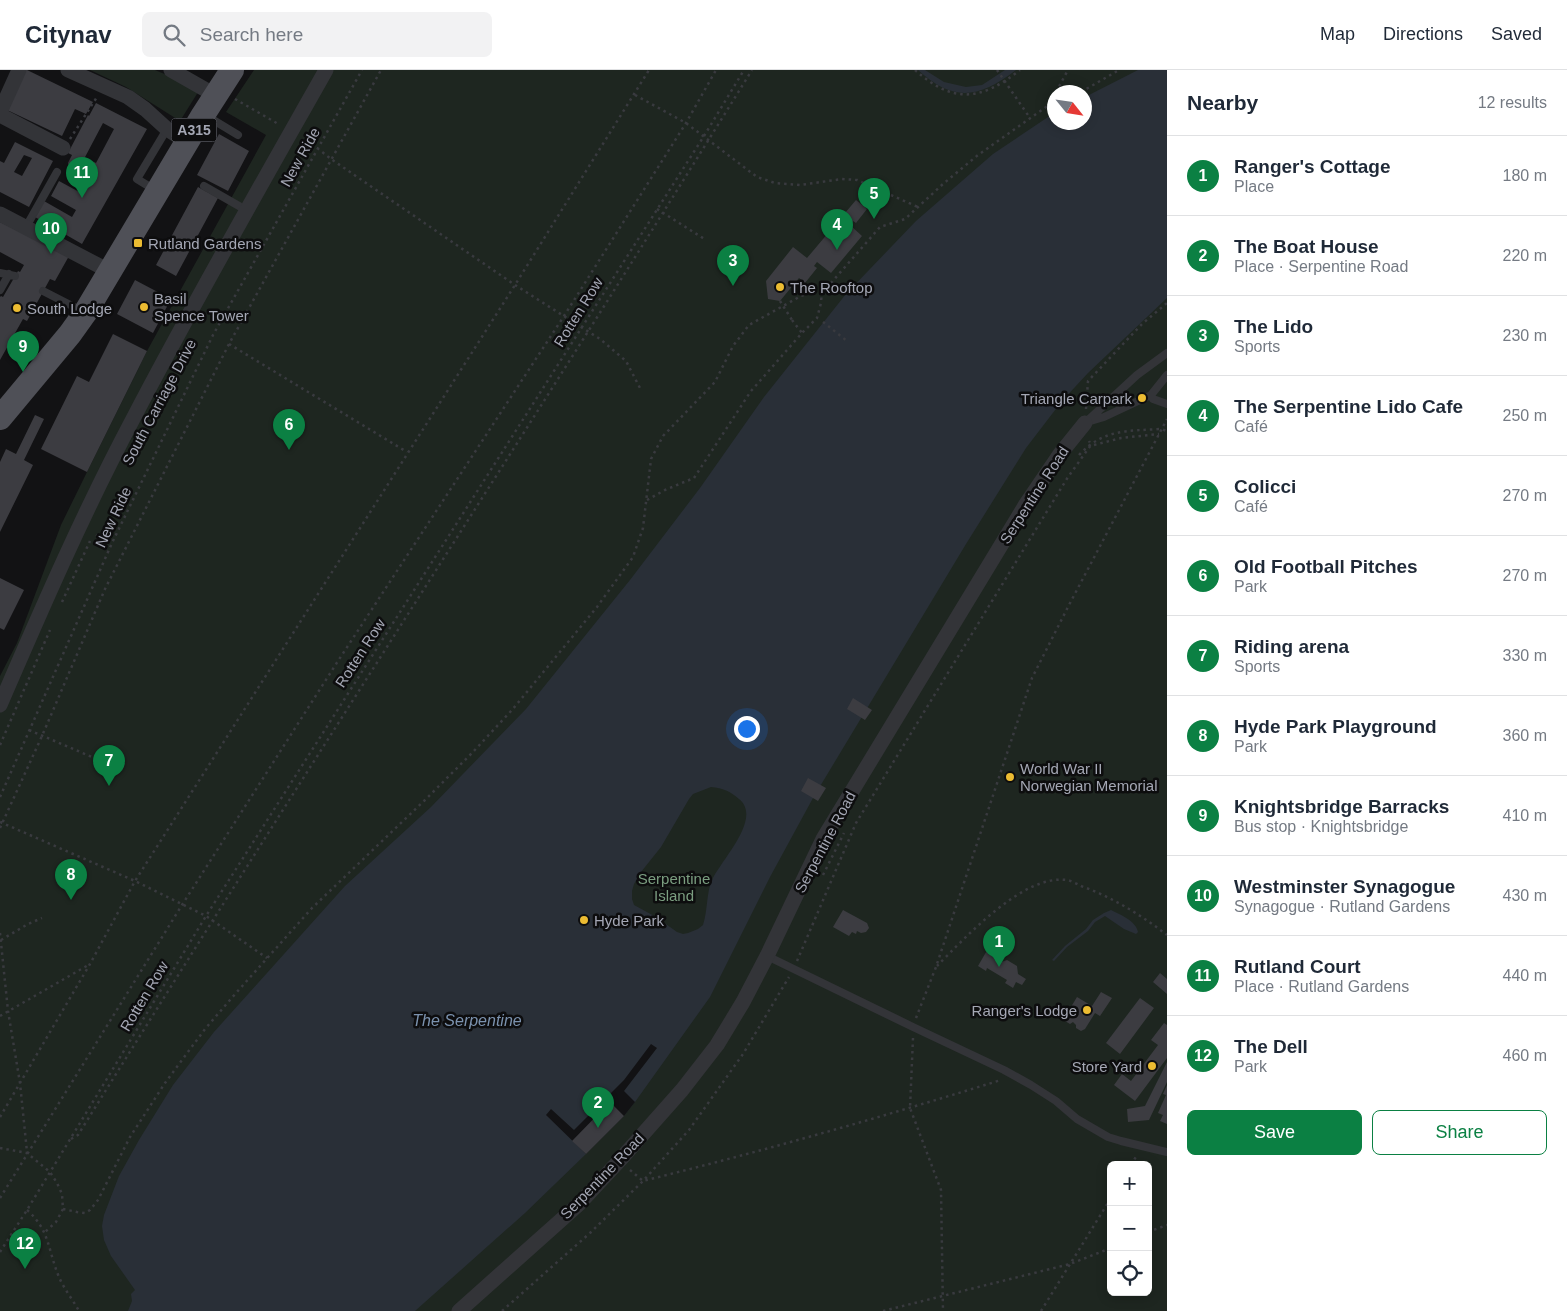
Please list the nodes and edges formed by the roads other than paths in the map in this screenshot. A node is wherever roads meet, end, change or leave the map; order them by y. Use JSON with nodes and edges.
{"nodes":[{"id":1,"x":19,"y":70,"type":"edge"},
{"id":2,"x":68,"y":70,"type":"edge"},
{"id":3,"x":171,"y":70,"type":"edge"},
{"id":4,"x":232,"y":70,"type":"edge"},
{"id":5,"x":326,"y":70,"type":"edge"},
{"id":6,"x":188,"y":74,"type":"edge"},
{"id":7,"x":217,"y":102,"type":"junction"},
{"id":8,"x":0,"y":114,"type":"edge"},
{"id":9,"x":167,"y":128,"type":"junction"},
{"id":10,"x":238,"y":135,"type":"dead end"},
{"id":11,"x":187,"y":142,"type":"junction"},
{"id":12,"x":63,"y":148,"type":"road end"},
{"id":13,"x":56,"y":172,"type":"dead end"},
{"id":14,"x":204,"y":186,"type":"dead end"},
{"id":15,"x":158,"y":192,"type":"junction"},
{"id":16,"x":246,"y":210,"type":"junction"},
{"id":17,"x":0,"y":214,"type":"edge"},
{"id":18,"x":26,"y":227,"type":"junction"},
{"id":19,"x":111,"y":272,"type":"junction"},
{"id":20,"x":0,"y":273,"type":"edge"},
{"id":21,"x":0,"y":290,"type":"edge"},
{"id":22,"x":43,"y":291,"type":"dead end"},
{"id":23,"x":85,"y":313,"type":"junction"},
{"id":24,"x":1167,"y":353,"type":"edge"},
{"id":25,"x":1167,"y":375,"type":"edge"},
{"id":26,"x":1151,"y":395,"type":"junction"},
{"id":27,"x":1167,"y":404,"type":"edge"},
{"id":28,"x":2,"y":413,"type":"edge"},
{"id":29,"x":1085,"y":422,"type":"junction"},
{"id":30,"x":0,"y":705,"type":"edge"},
{"id":31,"x":767,"y":956,"type":"junction"},
{"id":32,"x":1167,"y":1152,"type":"edge"},
{"id":33,"x":459,"y":1311,"type":"edge"}],
"edges":[{"from":1,"to":8,"type":"street"},
{"from":2,"to":9,"type":"street"},
{"from":3,"to":6,"type":"street"},
{"from":4,"to":7,"type":"main road","number":"A315"},
{"from":5,"to":16,"type":"street","name":"South Carriage Drive"},
{"from":6,"to":7,"type":"street"},
{"from":7,"to":10,"type":"lane"},
{"from":7,"to":11,"type":"main road","number":"A315"},
{"from":8,"to":12,"type":"street"},
{"from":9,"to":11,"type":"street"},
{"from":9,"to":15,"type":"lane"},
{"from":11,"to":15,"type":"main road","number":"A315"},
{"from":13,"to":18,"type":"lane"},
{"from":14,"to":16,"type":"lane"},
{"from":15,"to":19,"type":"main road","number":"A315"},
{"from":16,"to":30,"type":"street","name":"South Carriage Drive"},
{"from":17,"to":18,"type":"street"},
{"from":18,"to":19,"type":"street"},
{"from":19,"to":23,"type":"main road","number":"A315"},
{"from":20,"to":21,"type":"lane"},
{"from":22,"to":23,"type":"lane"},
{"from":23,"to":28,"type":"main road","number":"A315"},
{"from":24,"to":29,"type":"lane","name":"Serpentine Road"},
{"from":25,"to":26,"type":"lane"},
{"from":26,"to":27,"type":"lane"},
{"from":26,"to":29,"type":"lane"},
{"from":29,"to":31,"type":"street","name":"Serpentine Road"},
{"from":31,"to":32,"type":"lane"},
{"from":31,"to":33,"type":"street","name":"Serpentine Road"}]}
